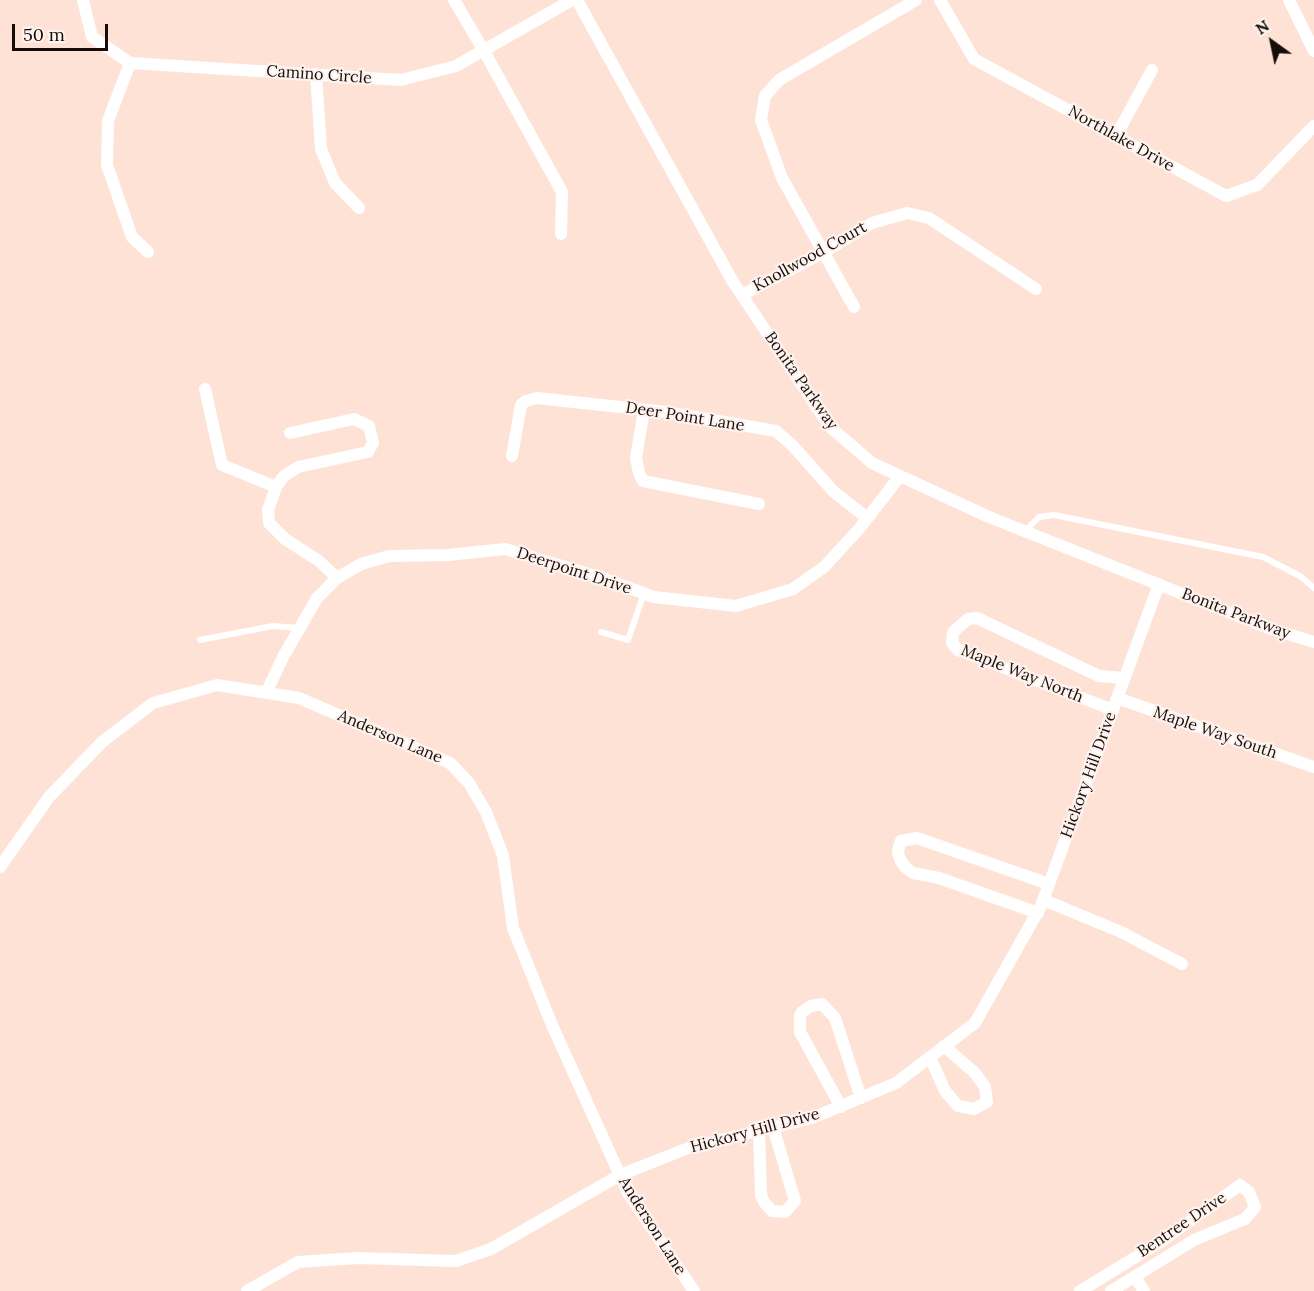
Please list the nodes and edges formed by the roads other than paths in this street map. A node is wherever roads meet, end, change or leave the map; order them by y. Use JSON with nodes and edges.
{"nodes":[{"id":1,"x":83,"y":0,"type":"edge"},
{"id":2,"x":454,"y":0,"type":"edge"},
{"id":3,"x":574,"y":0,"type":"edge"},
{"id":4,"x":916,"y":0,"type":"edge"},
{"id":5,"x":940,"y":0,"type":"edge"},
{"id":6,"x":1289,"y":0,"type":"edge"},
{"id":7,"x":484,"y":51,"type":"junction"},
{"id":8,"x":1314,"y":51,"type":"edge"},
{"id":9,"x":130,"y":63,"type":"junction"},
{"id":10,"x":1152,"y":70,"type":"dead end"},
{"id":11,"x":316,"y":74,"type":"junction"},
{"id":12,"x":1314,"y":126,"type":"edge"},
{"id":13,"x":1116,"y":136,"type":"junction"},
{"id":14,"x":359,"y":208,"type":"dead end"},
{"id":15,"x":561,"y":234,"type":"dead end"},
{"id":16,"x":148,"y":252,"type":"dead end"},
{"id":17,"x":824,"y":252,"type":"junction"},
{"id":18,"x":1036,"y":290,"type":"dead end"},
{"id":19,"x":741,"y":295,"type":"junction"},
{"id":20,"x":854,"y":307,"type":"dead end"},
{"id":21,"x":206,"y":389,"type":"dead end"},
{"id":22,"x":644,"y":410,"type":"junction"},
{"id":23,"x":290,"y":433,"type":"dead end"},
{"id":24,"x":512,"y":456,"type":"dead end"},
{"id":25,"x":900,"y":476,"type":"junction"},
{"id":26,"x":276,"y":487,"type":"junction"},
{"id":27,"x":759,"y":504,"type":"dead end"},
{"id":28,"x":867,"y":518,"type":"junction"},
{"id":29,"x":1025,"y":531,"type":"junction"},
{"id":30,"x":337,"y":578,"type":"junction"},
{"id":31,"x":1159,"y":584,"type":"junction"},
{"id":32,"x":1314,"y":588,"type":"edge"},
{"id":33,"x":644,"y":594,"type":"junction"},
{"id":34,"x":300,"y":628,"type":"junction"},
{"id":35,"x":601,"y":632,"type":"dead end"},
{"id":36,"x":200,"y":640,"type":"dead end"},
{"id":37,"x":1314,"y":642,"type":"edge"},
{"id":38,"x":1124,"y":678,"type":"junction"},
{"id":39,"x":266,"y":693,"type":"junction"},
{"id":40,"x":1117,"y":698,"type":"junction"},
{"id":41,"x":1113,"y":710,"type":"junction"},
{"id":42,"x":1314,"y":767,"type":"edge"},
{"id":43,"x":0,"y":867,"type":"edge"},
{"id":44,"x":1049,"y":884,"type":"junction"},
{"id":45,"x":1044,"y":900,"type":"junction"},
{"id":46,"x":1038,"y":913,"type":"junction"},
{"id":47,"x":1182,"y":964,"type":"dead end"},
{"id":48,"x":944,"y":1046,"type":"junction"},
{"id":49,"x":930,"y":1057,"type":"junction"},
{"id":50,"x":861,"y":1098,"type":"junction"},
{"id":51,"x":841,"y":1107,"type":"junction"},
{"id":52,"x":773,"y":1127,"type":"junction"},
{"id":53,"x":759,"y":1131,"type":"junction"},
{"id":54,"x":620,"y":1175,"type":"junction"},
{"id":55,"x":1135,"y":1277,"type":"junction"},
{"id":56,"x":1117,"y":1290,"type":"edge"},
{"id":57,"x":247,"y":1291,"type":"edge"},
{"id":58,"x":694,"y":1291,"type":"edge"},
{"id":59,"x":1080,"y":1291,"type":"edge"},
{"id":60,"x":1144,"y":1291,"type":"edge"}],
"edges":[{"from":1,"to":9,"type":"street"},
{"from":2,"to":7,"type":"street"},
{"from":3,"to":7,"type":"street","name":"Camino Circle"},
{"from":3,"to":19,"type":"street","name":"Bonita Parkway"},
{"from":4,"to":17,"type":"street"},
{"from":5,"to":13,"type":"street","name":"Northlake Drive"},
{"from":6,"to":8,"type":"street"},
{"from":7,"to":11,"type":"street","name":"Camino Circle"},
{"from":7,"to":15,"type":"street"},
{"from":9,"to":11,"type":"street","name":"Camino Circle"},
{"from":9,"to":16,"type":"street"},
{"from":10,"to":13,"type":"street"},
{"from":11,"to":14,"type":"street"},
{"from":12,"to":13,"type":"street","name":"Northlake Drive"},
{"from":17,"to":18,"type":"street","name":"Knollwood Court"},
{"from":17,"to":19,"type":"street","name":"Knollwood Court"},
{"from":17,"to":20,"type":"street"},
{"from":19,"to":25,"type":"street","name":"Bonita Parkway"},
{"from":21,"to":26,"type":"street"},
{"from":22,"to":24,"type":"street","name":"Deer Point Lane"},
{"from":22,"to":27,"type":"street"},
{"from":22,"to":28,"type":"street","name":"Deer Point Lane"},
{"from":23,"to":26,"type":"street"},
{"from":25,"to":28,"type":"street","name":"Deerpoint Drive"},
{"from":25,"to":29,"type":"street","name":"Bonita Parkway"},
{"from":26,"to":30,"type":"street"},
{"from":28,"to":33,"type":"street","name":"Deerpoint Drive"},
{"from":29,"to":31,"type":"street","name":"Bonita Parkway"},
{"from":29,"to":32,"type":"lane"},
{"from":30,"to":33,"type":"street","name":"Deerpoint Drive"},
{"from":30,"to":34,"type":"street","name":"Deerpoint Drive"},
{"from":31,"to":37,"type":"street","name":"Bonita Parkway"},
{"from":31,"to":38,"type":"street","name":"Hickory Hill Drive"},
{"from":33,"to":35,"type":"lane"},
{"from":34,"to":36,"type":"lane"},
{"from":34,"to":39,"type":"street","name":"Deerpoint Drive"},
{"from":38,"to":40,"type":"street","name":"Hickory Hill Drive"},
{"from":38,"to":41,"type":"street","name":"Maple Way North"},
{"from":39,"to":43,"type":"street","name":"Anderson Lane"},
{"from":39,"to":54,"type":"street","name":"Anderson Lane"},
{"from":40,"to":41,"type":"street","name":"Hickory Hill Drive"},
{"from":40,"to":42,"type":"street","name":"Maple Way South"},
{"from":41,"to":44,"type":"street","name":"Hickory Hill Drive"},
{"from":44,"to":45,"type":"street","name":"Hickory Hill Drive"},
{"from":44,"to":46,"type":"street"},
{"from":45,"to":46,"type":"street","name":"Hickory Hill Drive"},
{"from":45,"to":47,"type":"street"},
{"from":46,"to":48,"type":"street","name":"Hickory Hill Drive"},
{"from":48,"to":49,"type":"street","name":"Hickory Hill Drive"},
{"from":48,"to":49,"type":"street"},
{"from":49,"to":50,"type":"street","name":"Hickory Hill Drive"},
{"from":50,"to":51,"type":"street","name":"Hickory Hill Drive"},
{"from":50,"to":51,"type":"street"},
{"from":51,"to":52,"type":"street","name":"Hickory Hill Drive"},
{"from":52,"to":53,"type":"street","name":"Hickory Hill Drive"},
{"from":52,"to":53,"type":"street"},
{"from":53,"to":54,"type":"street","name":"Hickory Hill Drive"},
{"from":54,"to":57,"type":"street","name":"Hickory Hill Drive"},
{"from":54,"to":58,"type":"street","name":"Anderson Lane"},
{"from":55,"to":56,"type":"street","name":"Bentree Drive"},
{"from":55,"to":59,"type":"street","name":"Bentree Drive"},
{"from":55,"to":60,"type":"street"}]}
